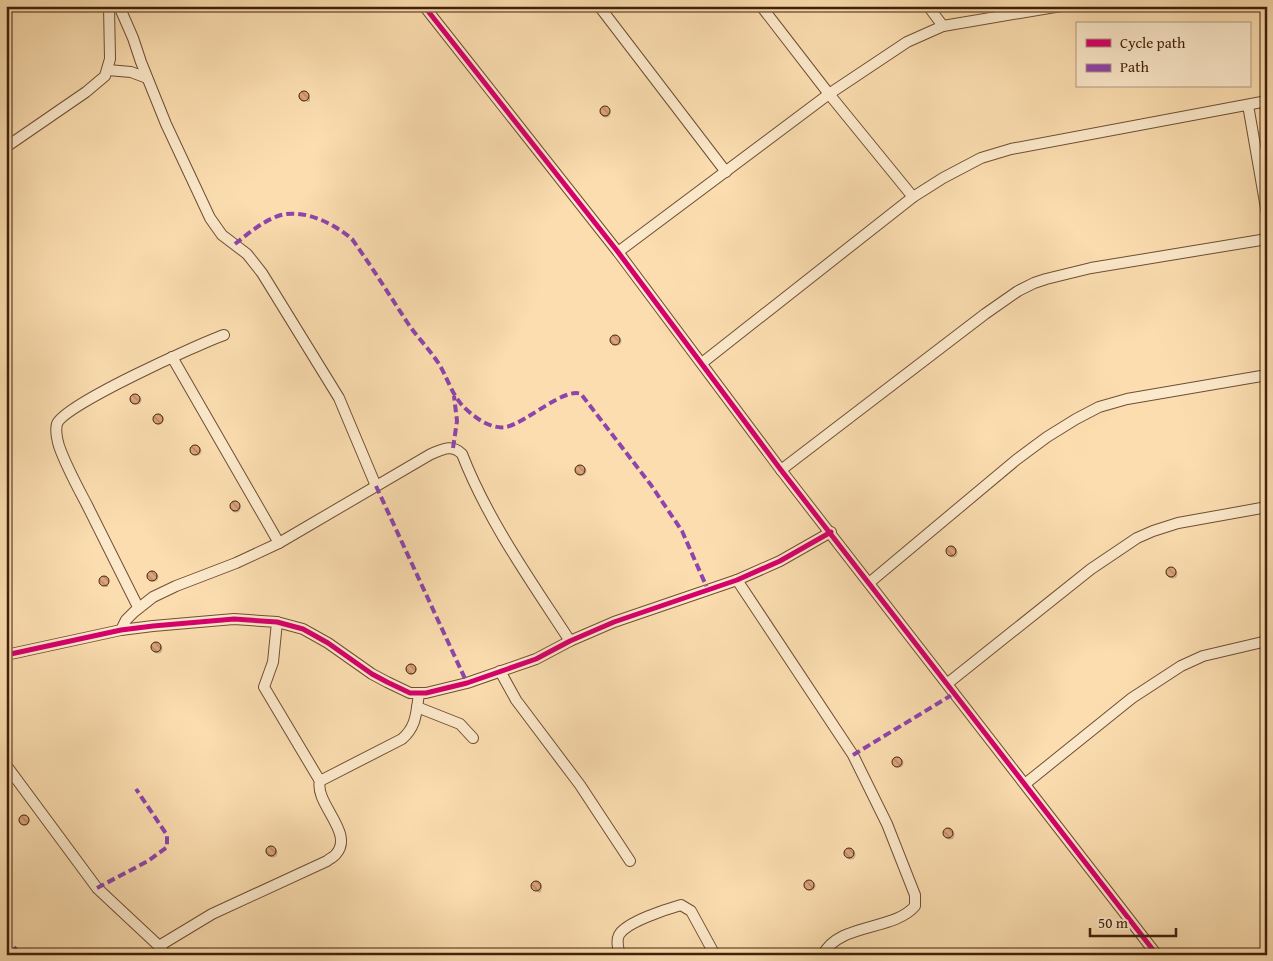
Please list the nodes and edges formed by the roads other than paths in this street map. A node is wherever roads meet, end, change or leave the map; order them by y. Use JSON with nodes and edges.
{"nodes":[{"id":1,"x":109,"y":6,"type":"edge"},
{"id":2,"x":119,"y":6,"type":"edge"},
{"id":3,"x":424,"y":6,"type":"edge"},
{"id":4,"x":599,"y":6,"type":"edge"},
{"id":5,"x":761,"y":6,"type":"edge"},
{"id":6,"x":928,"y":6,"type":"edge"},
{"id":7,"x":1061,"y":6,"type":"edge"},
{"id":8,"x":1049,"y":7,"type":"edge"},
{"id":9,"x":943,"y":26,"type":"junction"},
{"id":10,"x":108,"y":70,"type":"junction"},
{"id":11,"x":147,"y":78,"type":"junction"},
{"id":12,"x":829,"y":94,"type":"junction"},
{"id":13,"x":1267,"y":101,"type":"edge"},
{"id":14,"x":1248,"y":105,"type":"junction"},
{"id":15,"x":6,"y":147,"type":"edge"},
{"id":16,"x":726,"y":172,"type":"junction"},
{"id":17,"x":914,"y":197,"type":"junction"},
{"id":18,"x":1267,"y":214,"type":"edge"},
{"id":19,"x":1267,"y":239,"type":"edge"},
{"id":20,"x":618,"y":252,"type":"junction"},
{"id":21,"x":224,"y":335,"type":"dead end"},
{"id":22,"x":172,"y":358,"type":"junction"},
{"id":23,"x":702,"y":363,"type":"junction"},
{"id":24,"x":1267,"y":375,"type":"edge"},
{"id":25,"x":781,"y":470,"type":"junction"},
{"id":26,"x":376,"y":486,"type":"junction"},
{"id":27,"x":1267,"y":507,"type":"edge"},
{"id":28,"x":831,"y":532,"type":"junction"},
{"id":29,"x":279,"y":543,"type":"junction"},
{"id":30,"x":738,"y":580,"type":"junction"},
{"id":31,"x":869,"y":583,"type":"junction"},
{"id":32,"x":138,"y":607,"type":"junction"},
{"id":33,"x":277,"y":622,"type":"junction"},
{"id":34,"x":121,"y":630,"type":"junction"},
{"id":35,"x":570,"y":641,"type":"junction"},
{"id":36,"x":1267,"y":641,"type":"edge"},
{"id":37,"x":6,"y":655,"type":"edge"},
{"id":38,"x":500,"y":671,"type":"junction"},
{"id":39,"x":948,"y":683,"type":"junction"},
{"id":40,"x":420,"y":694,"type":"junction"},
{"id":41,"x":417,"y":707,"type":"junction"},
{"id":42,"x":473,"y":738,"type":"dead end"},
{"id":43,"x":6,"y":765,"type":"edge"},
{"id":44,"x":320,"y":782,"type":"junction"},
{"id":45,"x":1026,"y":784,"type":"junction"},
{"id":46,"x":630,"y":861,"type":"dead end"},
{"id":47,"x":162,"y":950,"type":"edge"},
{"id":48,"x":620,"y":955,"type":"edge"},
{"id":49,"x":715,"y":955,"type":"edge"},
{"id":50,"x":823,"y":955,"type":"edge"},
{"id":51,"x":1157,"y":955,"type":"edge"}],
"edges":[{"from":1,"to":10,"type":"street"},
{"from":2,"to":11,"type":"street"},
{"from":3,"to":20,"type":"street"},
{"from":4,"to":16,"type":"street"},
{"from":5,"to":12,"type":"street"},
{"from":6,"to":9,"type":"street"},
{"from":7,"to":8,"type":"street"},
{"from":8,"to":9,"type":"street"},
{"from":9,"to":12,"type":"street"},
{"from":10,"to":11,"type":"street"},
{"from":10,"to":15,"type":"street"},
{"from":11,"to":26,"type":"street"},
{"from":12,"to":16,"type":"street"},
{"from":12,"to":17,"type":"street"},
{"from":13,"to":14,"type":"street"},
{"from":14,"to":17,"type":"street"},
{"from":14,"to":18,"type":"street"},
{"from":16,"to":20,"type":"street"},
{"from":17,"to":23,"type":"street"},
{"from":19,"to":25,"type":"street"},
{"from":20,"to":23,"type":"street"},
{"from":21,"to":22,"type":"street"},
{"from":22,"to":29,"type":"street"},
{"from":22,"to":32,"type":"street"},
{"from":23,"to":25,"type":"street"},
{"from":24,"to":31,"type":"street"},
{"from":25,"to":28,"type":"street"},
{"from":26,"to":29,"type":"street"},
{"from":26,"to":35,"type":"street"},
{"from":27,"to":39,"type":"street"},
{"from":28,"to":30,"type":"street"},
{"from":28,"to":31,"type":"street"},
{"from":29,"to":32,"type":"street"},
{"from":30,"to":35,"type":"street"},
{"from":30,"to":50,"type":"street"},
{"from":31,"to":39,"type":"street"},
{"from":32,"to":34,"type":"street"},
{"from":33,"to":34,"type":"street"},
{"from":33,"to":40,"type":"street"},
{"from":33,"to":44,"type":"street"},
{"from":34,"to":37,"type":"street"},
{"from":35,"to":38,"type":"street"},
{"from":36,"to":45,"type":"street"},
{"from":38,"to":40,"type":"street"},
{"from":38,"to":46,"type":"street"},
{"from":39,"to":45,"type":"street"},
{"from":40,"to":41,"type":"street"},
{"from":41,"to":42,"type":"street"},
{"from":41,"to":44,"type":"street"},
{"from":43,"to":47,"type":"street"},
{"from":44,"to":47,"type":"street"},
{"from":45,"to":51,"type":"street"},
{"from":48,"to":49,"type":"street"}]}
